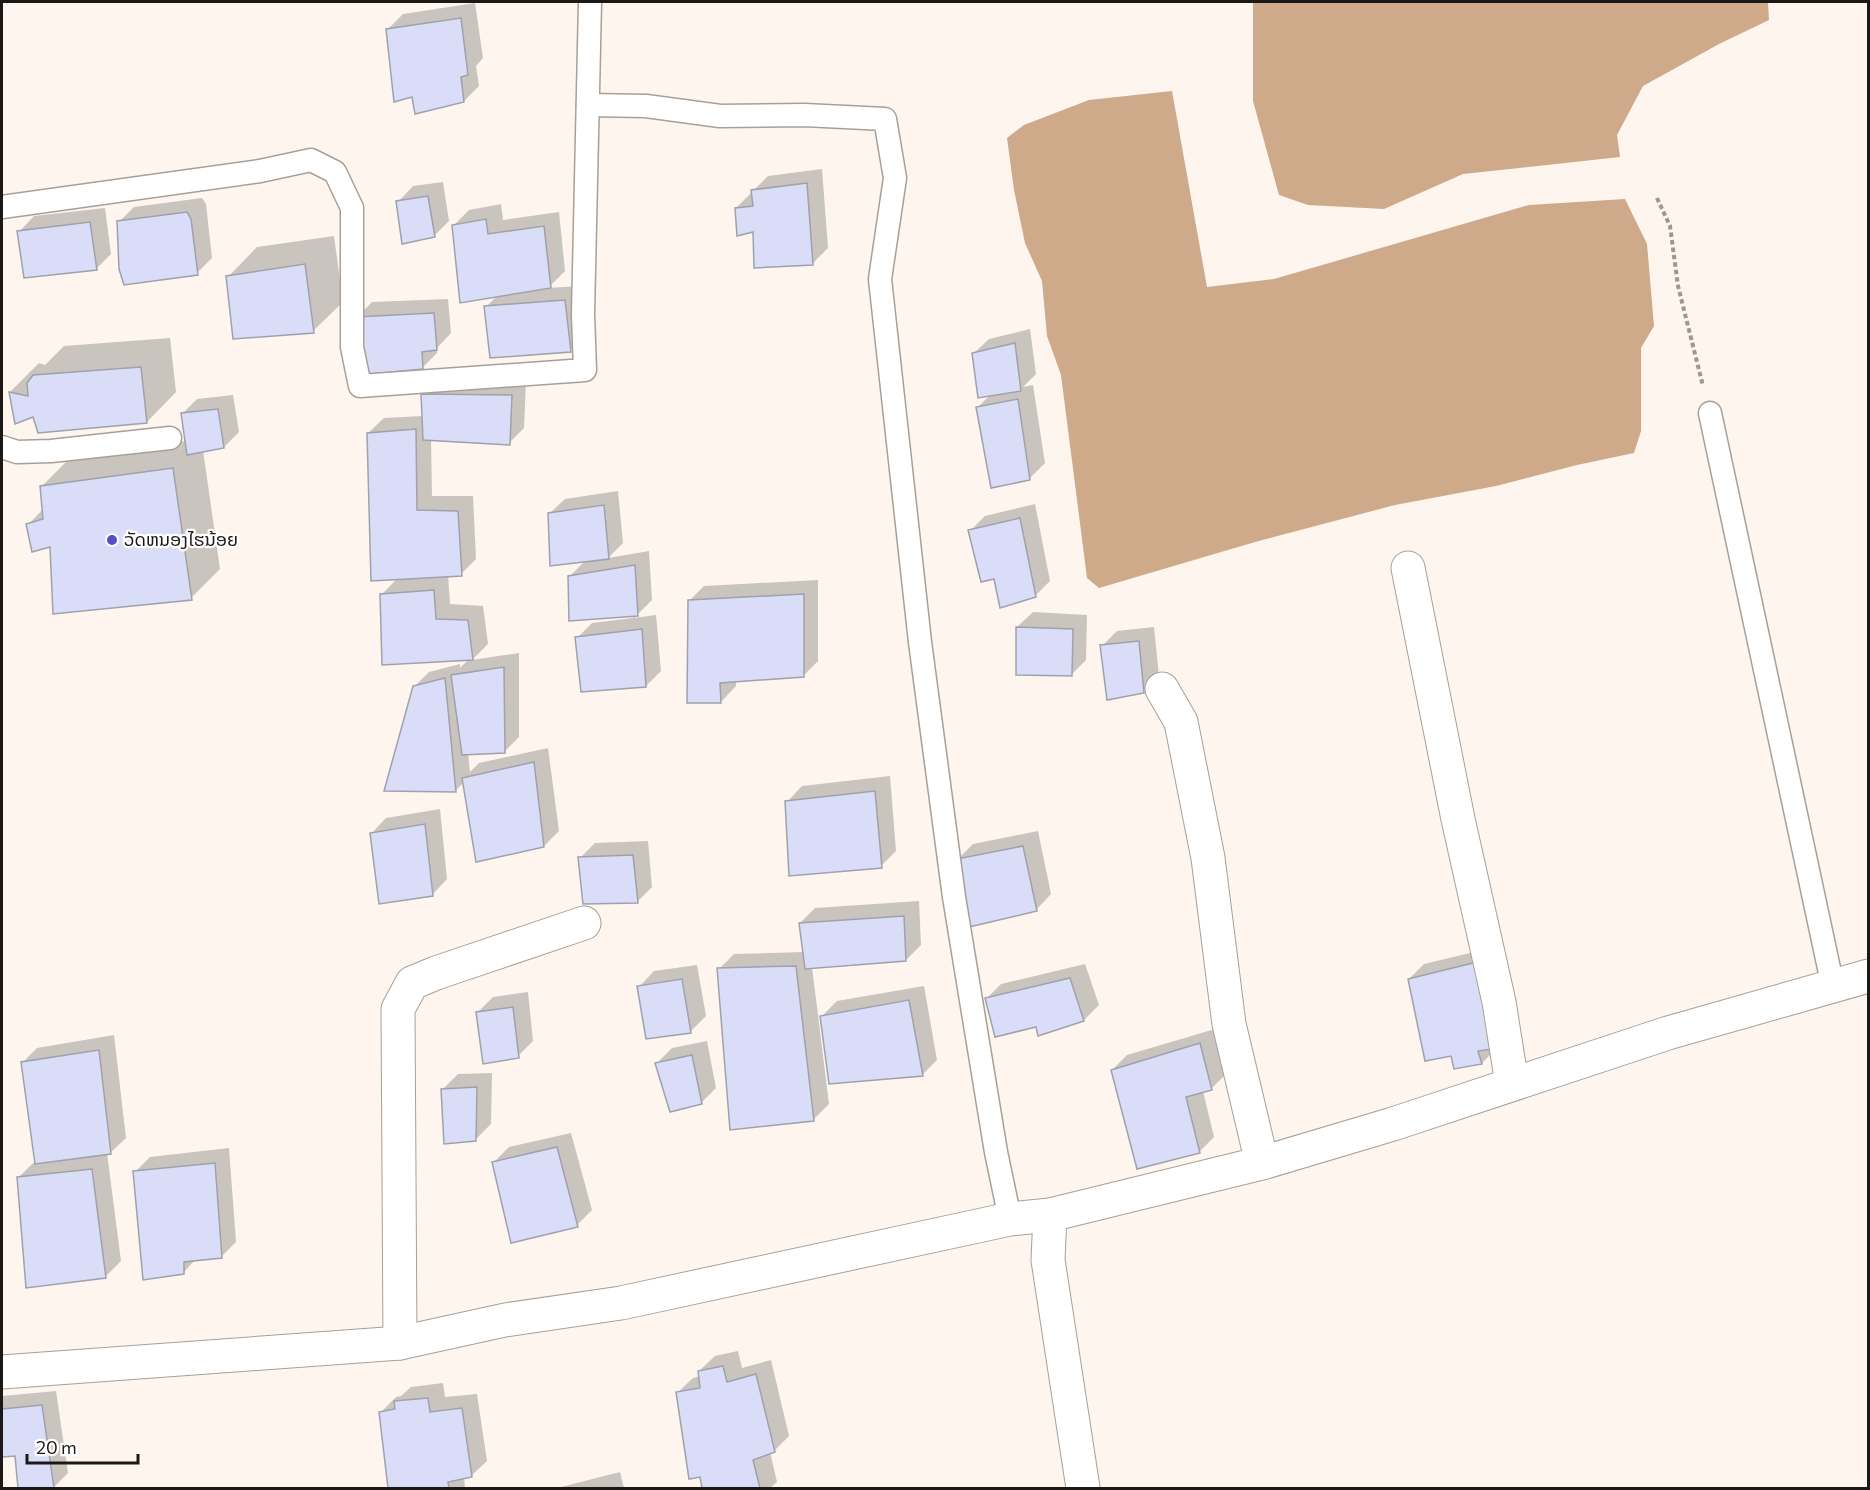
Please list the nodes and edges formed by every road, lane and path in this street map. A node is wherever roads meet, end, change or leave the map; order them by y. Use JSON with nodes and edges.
{"nodes":[{"id":1,"x":590,"y":2,"type":"edge"},
{"id":2,"x":588,"y":105,"type":"junction"},
{"id":3,"x":1657,"y":198,"type":"dead end"},
{"id":4,"x":2,"y":207,"type":"edge"},
{"id":5,"x":1710,"y":413,"type":"joint"},
{"id":6,"x":170,"y":438,"type":"dead end"},
{"id":7,"x":2,"y":447,"type":"edge"},
{"id":8,"x":1408,"y":568,"type":"dead end"},
{"id":9,"x":1162,"y":689,"type":"dead end"},
{"id":10,"x":584,"y":923,"type":"dead end"},
{"id":11,"x":1869,"y":976,"type":"edge"},
{"id":12,"x":1833,"y":987,"type":"junction"},
{"id":13,"x":1512,"y":1084,"type":"junction"},
{"id":14,"x":1262,"y":1162,"type":"junction"},
{"id":15,"x":1050,"y":1215,"type":"junction"},
{"id":16,"x":1010,"y":1219,"type":"junction"},
{"id":17,"x":400,"y":1343,"type":"junction"},
{"id":18,"x":2,"y":1372,"type":"edge"},
{"id":19,"x":1083,"y":1488,"type":"edge"}],
"edges":[{"from":1,"to":2,"type":"lane"},
{"from":2,"to":4,"type":"lane"},
{"from":2,"to":16,"type":"lane"},
{"from":3,"to":5,"type":"path"},
{"from":5,"to":12,"type":"lane"},
{"from":6,"to":7,"type":"lane"},
{"from":8,"to":13,"type":"street"},
{"from":9,"to":14,"type":"street"},
{"from":10,"to":17,"type":"street"},
{"from":11,"to":12,"type":"street"},
{"from":12,"to":13,"type":"street"},
{"from":13,"to":14,"type":"street"},
{"from":14,"to":15,"type":"street"},
{"from":15,"to":16,"type":"street"},
{"from":15,"to":19,"type":"street"},
{"from":16,"to":17,"type":"street"},
{"from":17,"to":18,"type":"street"}]}
